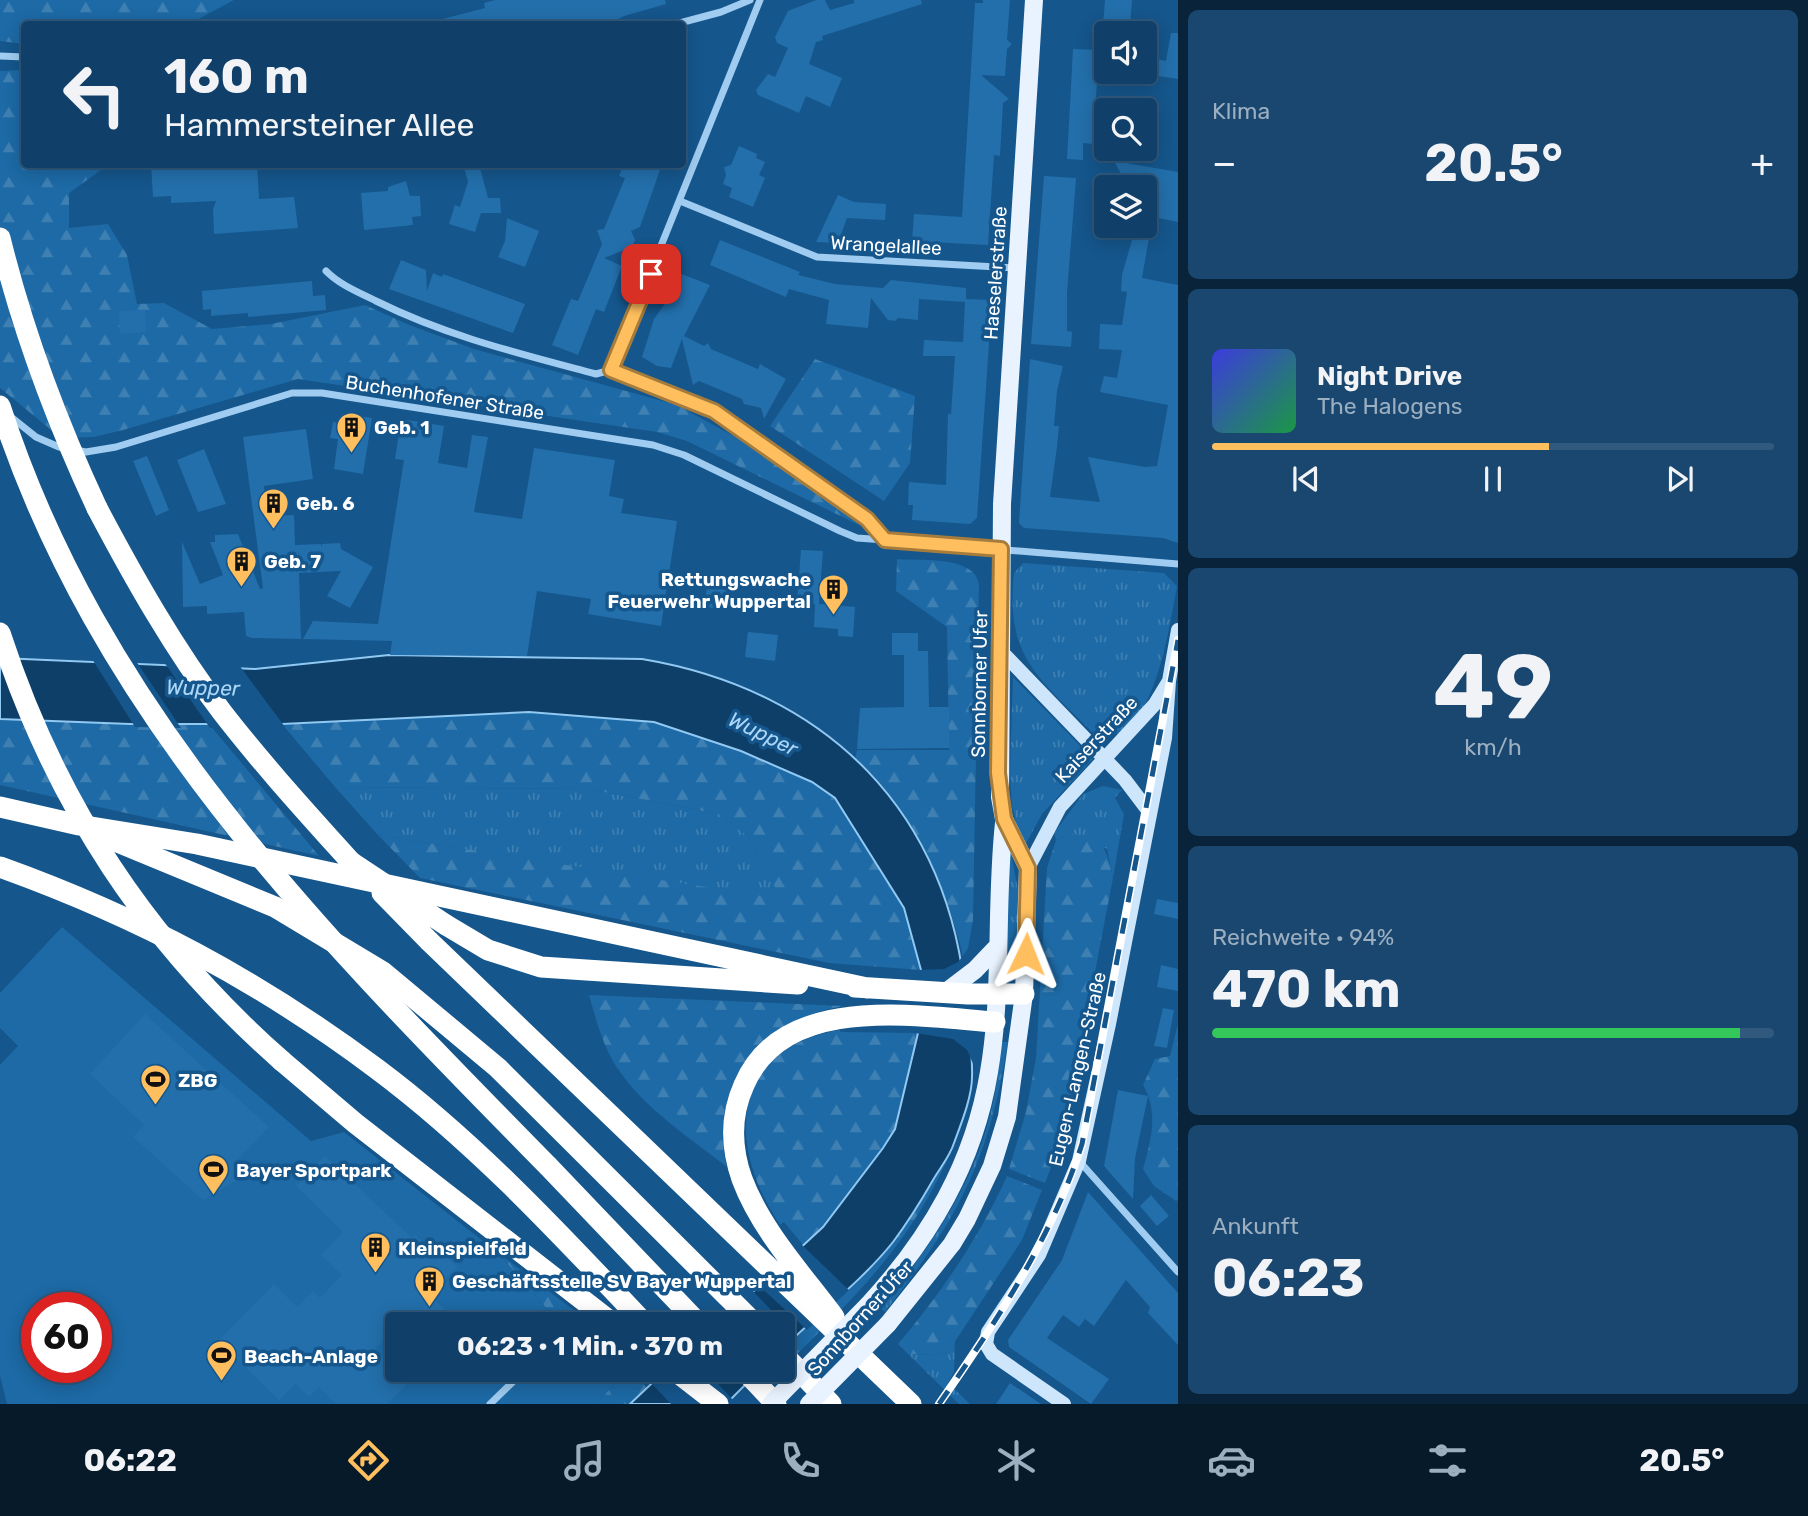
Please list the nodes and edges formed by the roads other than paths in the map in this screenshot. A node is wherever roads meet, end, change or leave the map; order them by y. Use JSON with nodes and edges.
{"nodes":[{"id":1,"x":751,"y":0,"type":"edge"},
{"id":2,"x":760,"y":0,"type":"edge"},
{"id":3,"x":1034,"y":0,"type":"edge"},
{"id":4,"x":686,"y":21,"type":"edge"},
{"id":5,"x":0,"y":56,"type":"edge"},
{"id":6,"x":21,"y":57,"type":"edge"},
{"id":7,"x":680,"y":201,"type":"junction"},
{"id":8,"x":0,"y":237,"type":"edge"},
{"id":9,"x":1016,"y":268,"type":"junction"},
{"id":10,"x":326,"y":271,"type":"dead end"},
{"id":11,"x":611,"y":370,"type":"junction"},
{"id":12,"x":0,"y":407,"type":"edge"},
{"id":13,"x":885,"y":540,"type":"junction"},
{"id":14,"x":1001,"y":549,"type":"junction"},
{"id":15,"x":1178,"y":564,"type":"edge"},
{"id":16,"x":1178,"y":630,"type":"edge"},
{"id":17,"x":0,"y":633,"type":"edge"},
{"id":18,"x":1000,"y":650,"type":"junction"},
{"id":19,"x":1169,"y":681,"type":"junction"},
{"id":20,"x":1105,"y":758,"type":"junction"},
{"id":21,"x":0,"y":807,"type":"edge"},
{"id":22,"x":1150,"y":813,"type":"junction"},
{"id":23,"x":1004,"y":819,"type":"junction"},
{"id":24,"x":79,"y":825,"type":"junction"},
{"id":25,"x":351,"y":862,"type":"junction"},
{"id":26,"x":0,"y":867,"type":"edge"},
{"id":27,"x":1028,"y":868,"type":"junction"},
{"id":28,"x":996,"y":948,"type":"junction"},
{"id":29,"x":967,"y":985,"type":"junction"},
{"id":30,"x":867,"y":988,"type":"junction"},
{"id":31,"x":996,"y":993,"type":"junction"},
{"id":32,"x":1024,"y":994,"type":"junction"},
{"id":33,"x":995,"y":1022,"type":"junction"},
{"id":34,"x":1021,"y":1023,"type":"junction"},
{"id":35,"x":1079,"y":1161,"type":"junction"},
{"id":36,"x":1178,"y":1272,"type":"edge"},
{"id":37,"x":598,"y":1312,"type":"edge"},
{"id":38,"x":633,"y":1312,"type":"edge"},
{"id":39,"x":687,"y":1312,"type":"edge"},
{"id":40,"x":744,"y":1312,"type":"edge"},
{"id":41,"x":837,"y":1327,"type":"junction"},
{"id":42,"x":795,"y":1366,"type":"edge"},
{"id":43,"x":512,"y":1382,"type":"edge"},
{"id":44,"x":690,"y":1382,"type":"edge"},
{"id":45,"x":699,"y":1382,"type":"edge"},
{"id":46,"x":755,"y":1382,"type":"edge"},
{"id":47,"x":772,"y":1401,"type":"edge"},
{"id":48,"x":490,"y":1404,"type":"edge"},
{"id":49,"x":718,"y":1404,"type":"edge"},
{"id":50,"x":809,"y":1404,"type":"edge"},
{"id":51,"x":831,"y":1404,"type":"edge"},
{"id":52,"x":911,"y":1404,"type":"edge"},
{"id":53,"x":1065,"y":1404,"type":"edge"}],
"edges":[{"from":1,"to":4,"type":"street"},
{"from":2,"to":7,"type":"street"},
{"from":3,"to":9,"type":"main road","name":"Haeselerstraße"},
{"from":5,"to":6,"type":"street"},
{"from":7,"to":9,"type":"street","name":"Wrangelallee"},
{"from":7,"to":11,"type":"street"},
{"from":8,"to":25,"type":"highway","bridge":true},
{"from":9,"to":14,"type":"main road","name":"Haeselerstraße"},
{"from":10,"to":11,"type":"street"},
{"from":11,"to":13,"type":"street"},
{"from":12,"to":13,"type":"street","name":"Buchenhofener Straße"},
{"from":12,"to":39,"type":"highway","bridge":true},
{"from":13,"to":14,"type":"street","name":"Buchenhofener Straße"},
{"from":14,"to":15,"type":"street","name":"Buchenhofener Straße"},
{"from":14,"to":18,"type":"main road","name":"Sonnborner Ufer"},
{"from":16,"to":19,"type":"street","name":"Kaiserstraße"},
{"from":17,"to":37,"type":"highway","bridge":true},
{"from":18,"to":20,"type":"street"},
{"from":18,"to":23,"type":"main road","name":"Sonnborner Ufer"},
{"from":19,"to":20,"type":"street","name":"Kaiserstraße"},
{"from":19,"to":22,"type":"street","name":"Eugen-Langen-Straße"},
{"from":20,"to":22,"type":"street"},
{"from":20,"to":27,"type":"street","name":"Kaiserstraße"},
{"from":21,"to":24,"type":"highway"},
{"from":22,"to":35,"type":"street","name":"Eugen-Langen-Straße"},
{"from":23,"to":27,"type":"main road","name":"Sonnborner Ufer"},
{"from":23,"to":28,"type":"main road","name":"Sonnborner Ufer"},
{"from":24,"to":30,"type":"highway"},
{"from":24,"to":40,"type":"highway"},
{"from":25,"to":30,"type":"highway","bridge":true},
{"from":25,"to":41,"type":"highway","bridge":true},
{"from":26,"to":38,"type":"highway"},
{"from":27,"to":32,"type":"main road","name":"Sonnborner Ufer"},
{"from":28,"to":29,"type":"main road"},
{"from":28,"to":31,"type":"main road","name":"Sonnborner Ufer"},
{"from":29,"to":30,"type":"highway"},
{"from":29,"to":31,"type":"highway"},
{"from":31,"to":32,"type":"highway"},
{"from":31,"to":33,"type":"main road","name":"Sonnborner Ufer"},
{"from":32,"to":34,"type":"main road","name":"Sonnborner Ufer"},
{"from":33,"to":34,"type":"main road"},
{"from":33,"to":41,"type":"highway"},
{"from":33,"to":47,"type":"main road","name":"Sonnborner Ufer","bridge":true},
{"from":34,"to":50,"type":"main road","name":"Sonnborner Ufer","bridge":true},
{"from":35,"to":36,"type":"street"},
{"from":35,"to":53,"type":"street","name":"Eugen-Langen-Straße"},
{"from":41,"to":52,"type":"highway"},
{"from":42,"to":51,"type":"highway"},
{"from":43,"to":48,"type":"street"},
{"from":44,"to":49,"type":"highway"},
{"from":45,"to":49,"type":"highway"},
{"from":46,"to":47,"type":"highway"}]}
